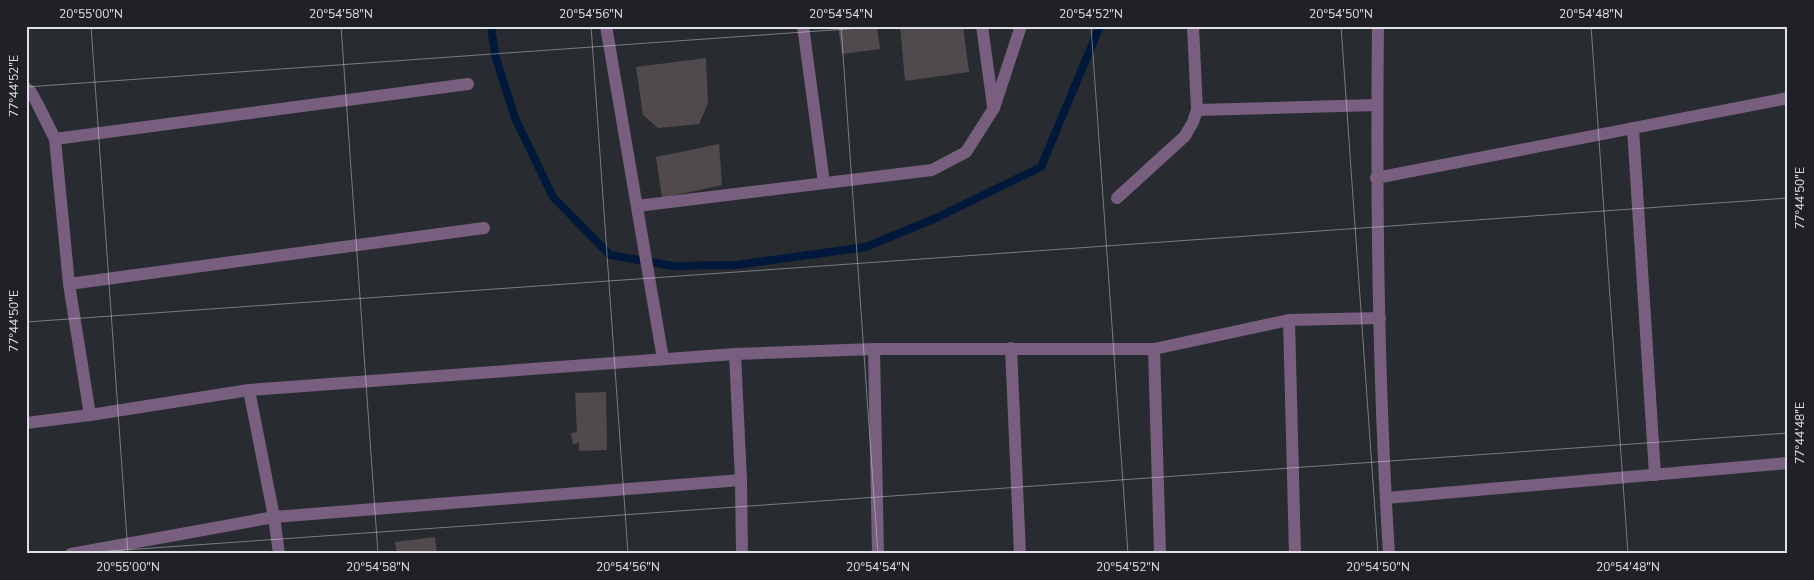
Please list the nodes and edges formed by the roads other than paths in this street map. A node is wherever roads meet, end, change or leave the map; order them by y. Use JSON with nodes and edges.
{"nodes":[{"id":1,"x":606,"y":26,"type":"edge"},
{"id":2,"x":803,"y":26,"type":"edge"},
{"id":3,"x":982,"y":26,"type":"edge"},
{"id":4,"x":1021,"y":26,"type":"edge"},
{"id":5,"x":1192,"y":26,"type":"edge"},
{"id":6,"x":1378,"y":26,"type":"edge"},
{"id":7,"x":468,"y":84,"type":"dead end"},
{"id":8,"x":26,"y":88,"type":"edge"},
{"id":9,"x":1788,"y":98,"type":"edge"},
{"id":10,"x":1377,"y":105,"type":"junction"},
{"id":11,"x":994,"y":108,"type":"junction"},
{"id":12,"x":1197,"y":110,"type":"junction"},
{"id":13,"x":1633,"y":128,"type":"junction"},
{"id":14,"x":55,"y":139,"type":"junction"},
{"id":15,"x":1376,"y":178,"type":"junction"},
{"id":16,"x":824,"y":183,"type":"junction"},
{"id":17,"x":1117,"y":198,"type":"dead end"},
{"id":18,"x":637,"y":206,"type":"junction"},
{"id":19,"x":484,"y":228,"type":"dead end"},
{"id":20,"x":69,"y":284,"type":"junction"},
{"id":21,"x":1380,"y":318,"type":"junction"},
{"id":22,"x":1289,"y":320,"type":"junction"},
{"id":23,"x":1011,"y":348,"type":"junction"},
{"id":24,"x":874,"y":349,"type":"junction"},
{"id":25,"x":1154,"y":349,"type":"junction"},
{"id":26,"x":735,"y":354,"type":"junction"},
{"id":27,"x":663,"y":359,"type":"junction"},
{"id":28,"x":249,"y":390,"type":"junction"},
{"id":29,"x":90,"y":415,"type":"junction"},
{"id":30,"x":26,"y":423,"type":"edge"},
{"id":31,"x":1788,"y":463,"type":"edge"},
{"id":32,"x":1655,"y":475,"type":"junction"},
{"id":33,"x":741,"y":480,"type":"junction"},
{"id":34,"x":1386,"y":498,"type":"junction"},
{"id":35,"x":274,"y":517,"type":"junction"},
{"id":36,"x":71,"y":554,"type":"edge"},
{"id":37,"x":279,"y":554,"type":"edge"},
{"id":38,"x":742,"y":554,"type":"edge"},
{"id":39,"x":878,"y":554,"type":"edge"},
{"id":40,"x":1020,"y":554,"type":"edge"},
{"id":41,"x":1160,"y":554,"type":"edge"},
{"id":42,"x":1295,"y":554,"type":"edge"},
{"id":43,"x":1390,"y":554,"type":"edge"}],
"edges":[{"from":1,"to":18,"type":"street"},
{"from":2,"to":16,"type":"street"},
{"from":3,"to":11,"type":"street"},
{"from":4,"to":11,"type":"street"},
{"from":5,"to":12,"type":"street"},
{"from":6,"to":10,"type":"street"},
{"from":7,"to":14,"type":"street"},
{"from":8,"to":14,"type":"street"},
{"from":9,"to":13,"type":"street"},
{"from":10,"to":12,"type":"street"},
{"from":10,"to":15,"type":"street"},
{"from":11,"to":16,"type":"street"},
{"from":12,"to":17,"type":"street"},
{"from":13,"to":15,"type":"street"},
{"from":13,"to":32,"type":"street"},
{"from":14,"to":20,"type":"street"},
{"from":15,"to":21,"type":"street"},
{"from":16,"to":18,"type":"street"},
{"from":18,"to":27,"type":"street"},
{"from":19,"to":20,"type":"street"},
{"from":20,"to":29,"type":"street"},
{"from":21,"to":22,"type":"street"},
{"from":21,"to":34,"type":"street"},
{"from":22,"to":25,"type":"street"},
{"from":22,"to":42,"type":"street"},
{"from":23,"to":24,"type":"street"},
{"from":23,"to":25,"type":"street"},
{"from":23,"to":40,"type":"street"},
{"from":24,"to":26,"type":"street"},
{"from":24,"to":39,"type":"street"},
{"from":25,"to":41,"type":"street"},
{"from":26,"to":27,"type":"street"},
{"from":26,"to":33,"type":"street"},
{"from":27,"to":28,"type":"street"},
{"from":28,"to":29,"type":"street"},
{"from":28,"to":35,"type":"street"},
{"from":29,"to":30,"type":"street"},
{"from":31,"to":32,"type":"street"},
{"from":32,"to":34,"type":"street"},
{"from":33,"to":35,"type":"street"},
{"from":33,"to":38,"type":"street"},
{"from":34,"to":43,"type":"street"},
{"from":35,"to":36,"type":"street"},
{"from":35,"to":37,"type":"street"}]}
